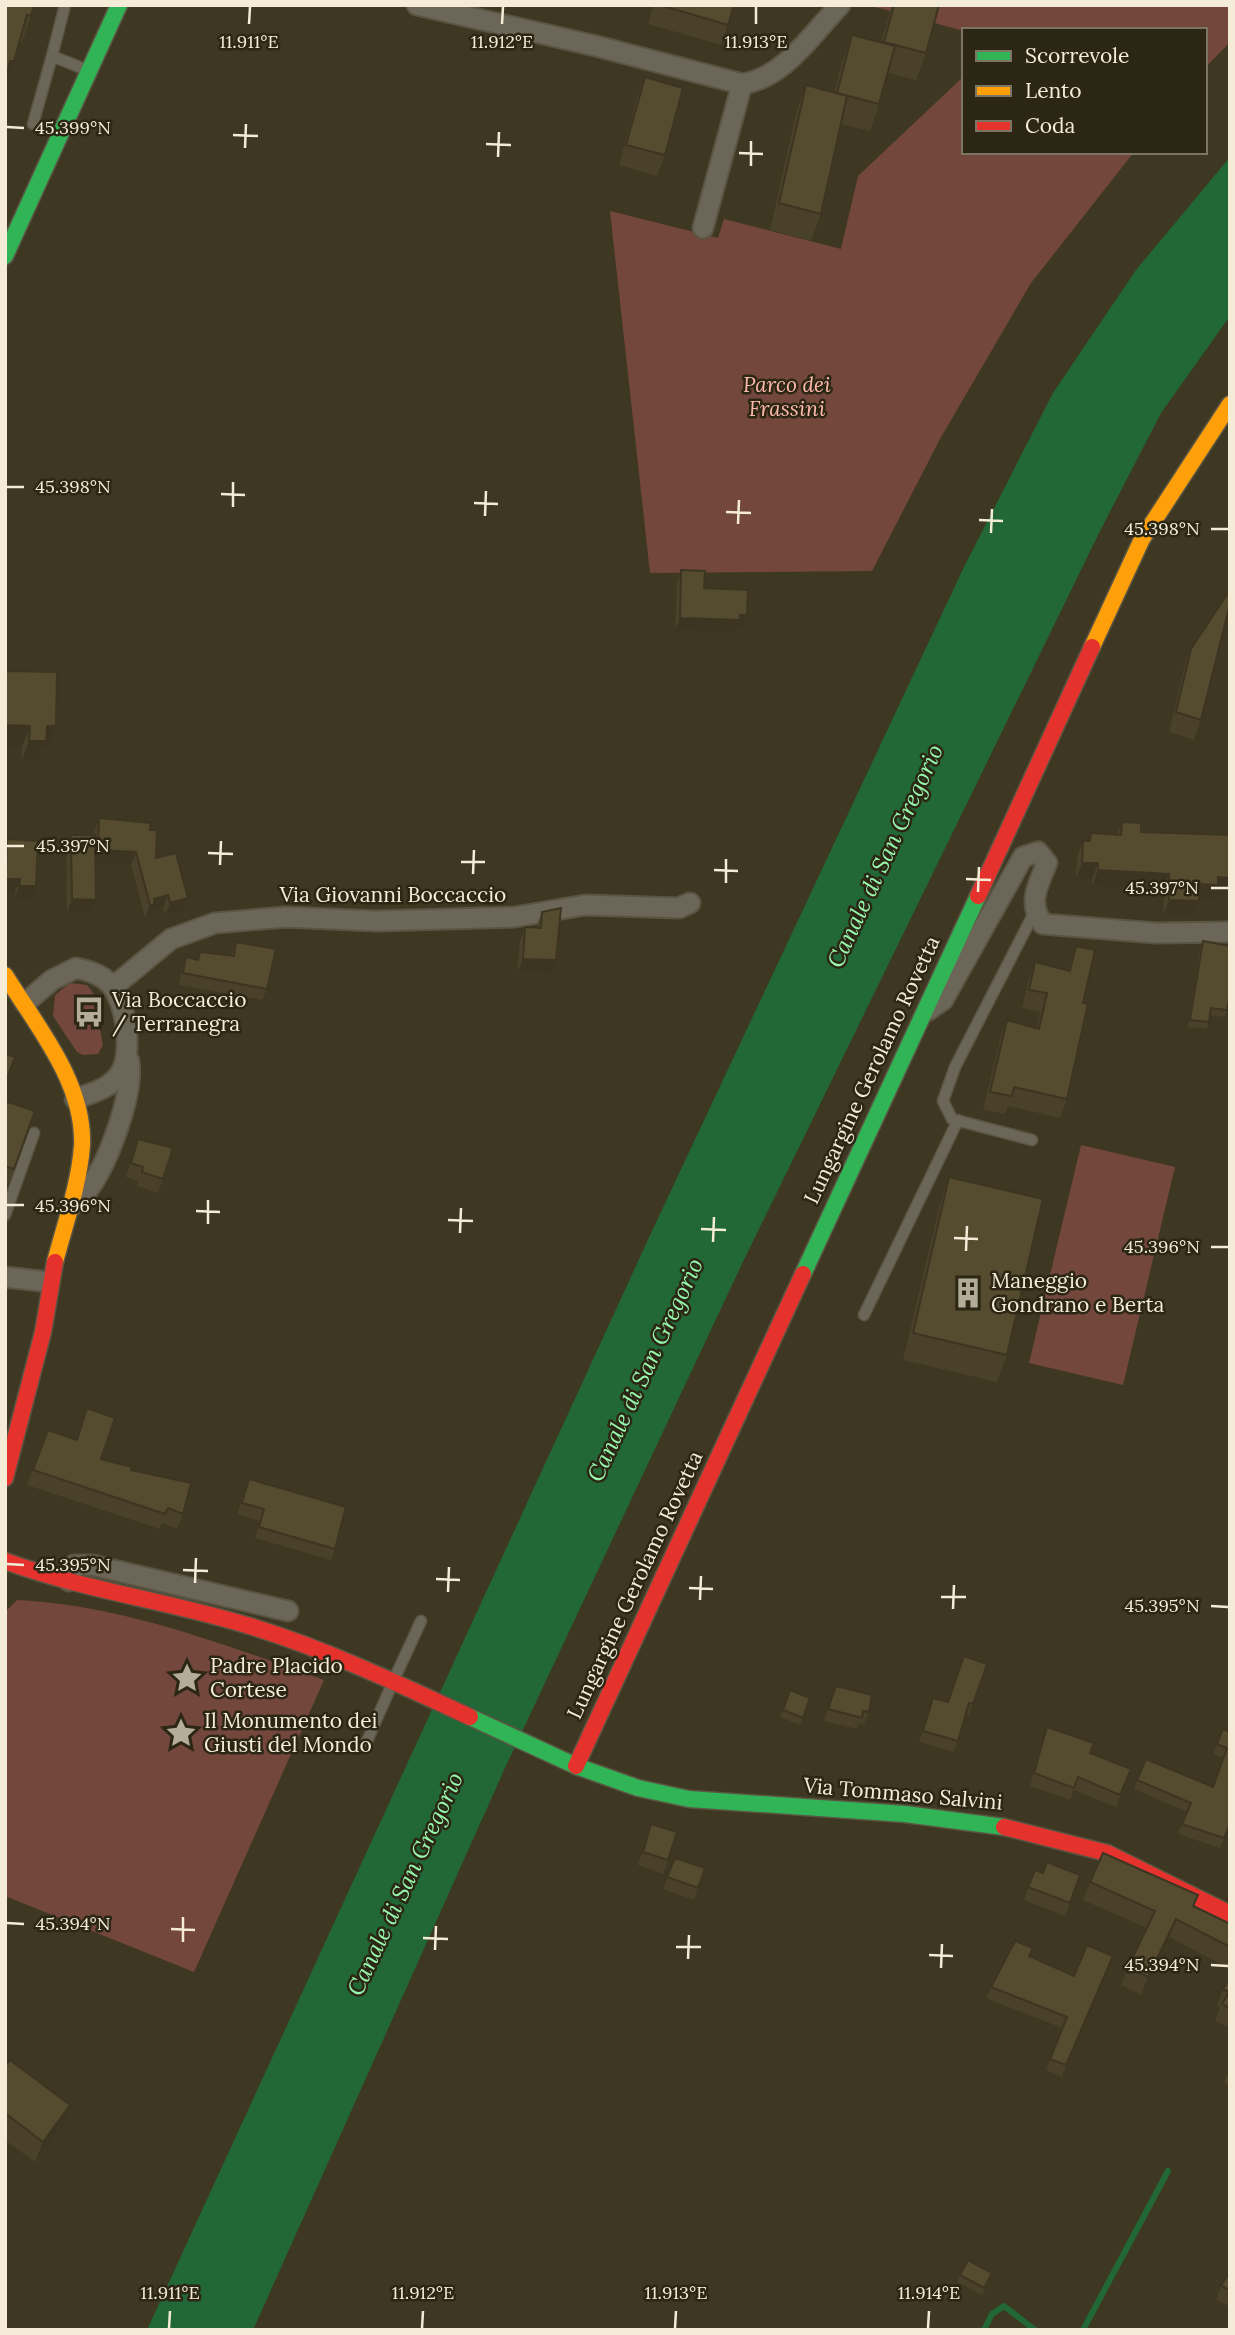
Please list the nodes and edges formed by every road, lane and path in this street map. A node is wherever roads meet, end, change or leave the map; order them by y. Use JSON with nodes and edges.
{"nodes":[{"id":1,"x":65,"y":5,"type":"edge"},
{"id":2,"x":119,"y":5,"type":"edge"},
{"id":3,"x":417,"y":5,"type":"edge"},
{"id":4,"x":840,"y":5,"type":"edge"},
{"id":5,"x":52,"y":56,"type":"junction"},
{"id":6,"x":90,"y":71,"type":"junction"},
{"id":7,"x":742,"y":85,"type":"junction"},
{"id":8,"x":33,"y":124,"type":"dead end"},
{"id":9,"x":703,"y":228,"type":"dead end"},
{"id":10,"x":5,"y":256,"type":"edge"},
{"id":11,"x":1230,"y":404,"type":"edge"},
{"id":12,"x":690,"y":903,"type":"dead end"},
{"id":13,"x":1034,"y":913,"type":"junction"},
{"id":14,"x":1230,"y":932,"type":"edge"},
{"id":15,"x":5,"y":975,"type":"edge"},
{"id":16,"x":113,"y":987,"type":"junction"},
{"id":17,"x":24,"y":1003,"type":"junction"},
{"id":18,"x":920,"y":1015,"type":"junction"},
{"id":19,"x":127,"y":1046,"type":"junction"},
{"id":20,"x":75,"y":1099,"type":"junction"},
{"id":21,"x":958,"y":1120,"type":"junction"},
{"id":22,"x":34,"y":1133,"type":"edge"},
{"id":23,"x":1032,"y":1140,"type":"dead end"},
{"id":24,"x":69,"y":1207,"type":"junction"},
{"id":25,"x":5,"y":1215,"type":"edge"},
{"id":26,"x":5,"y":1277,"type":"edge"},
{"id":27,"x":49,"y":1282,"type":"junction"},
{"id":28,"x":864,"y":1315,"type":"dead end"},
{"id":29,"x":5,"y":1478,"type":"edge"},
{"id":30,"x":5,"y":1561,"type":"edge"},
{"id":31,"x":69,"y":1581,"type":"junction"},
{"id":32,"x":288,"y":1611,"type":"dead end"},
{"id":33,"x":421,"y":1621,"type":"dead end"},
{"id":34,"x":397,"y":1674,"type":"dead end"},
{"id":35,"x":389,"y":1691,"type":"dead end"},
{"id":36,"x":367,"y":1741,"type":"dead end"},
{"id":37,"x":569,"y":1762,"type":"junction"},
{"id":38,"x":1230,"y":1914,"type":"edge"}],
"edges":[{"from":1,"to":5,"type":"lane"},
{"from":2,"to":6,"type":"street"},
{"from":3,"to":7,"type":"street"},
{"from":4,"to":7,"type":"street"},
{"from":5,"to":6,"type":"lane"},
{"from":5,"to":8,"type":"lane"},
{"from":6,"to":10,"type":"street"},
{"from":7,"to":9,"type":"street"},
{"from":11,"to":18,"type":"street","name":"Lungargine Gerolamo Rovetta"},
{"from":12,"to":16,"type":"street","name":"Via Giovanni Boccaccio"},
{"from":13,"to":14,"type":"street"},
{"from":13,"to":18,"type":"street"},
{"from":13,"to":21,"type":"lane"},
{"from":15,"to":17,"type":"street"},
{"from":16,"to":17,"type":"street"},
{"from":16,"to":19,"type":"street"},
{"from":17,"to":20,"type":"street"},
{"from":18,"to":37,"type":"street","name":"Lungargine Gerolamo Rovetta"},
{"from":19,"to":20,"type":"street"},
{"from":19,"to":24,"type":"street"},
{"from":20,"to":24,"type":"street"},
{"from":21,"to":23,"type":"lane"},
{"from":21,"to":28,"type":"lane"},
{"from":22,"to":25,"type":"lane"},
{"from":24,"to":27,"type":"street"},
{"from":26,"to":27,"type":"street"},
{"from":27,"to":29,"type":"street"},
{"from":30,"to":31,"type":"street"},
{"from":31,"to":32,"type":"street"},
{"from":31,"to":37,"type":"street","name":"Via Tommaso Salvini"},
{"from":33,"to":34,"type":"lane"},
{"from":35,"to":36,"type":"lane"},
{"from":37,"to":38,"type":"street","name":"Via Tommaso Salvini"}]}
